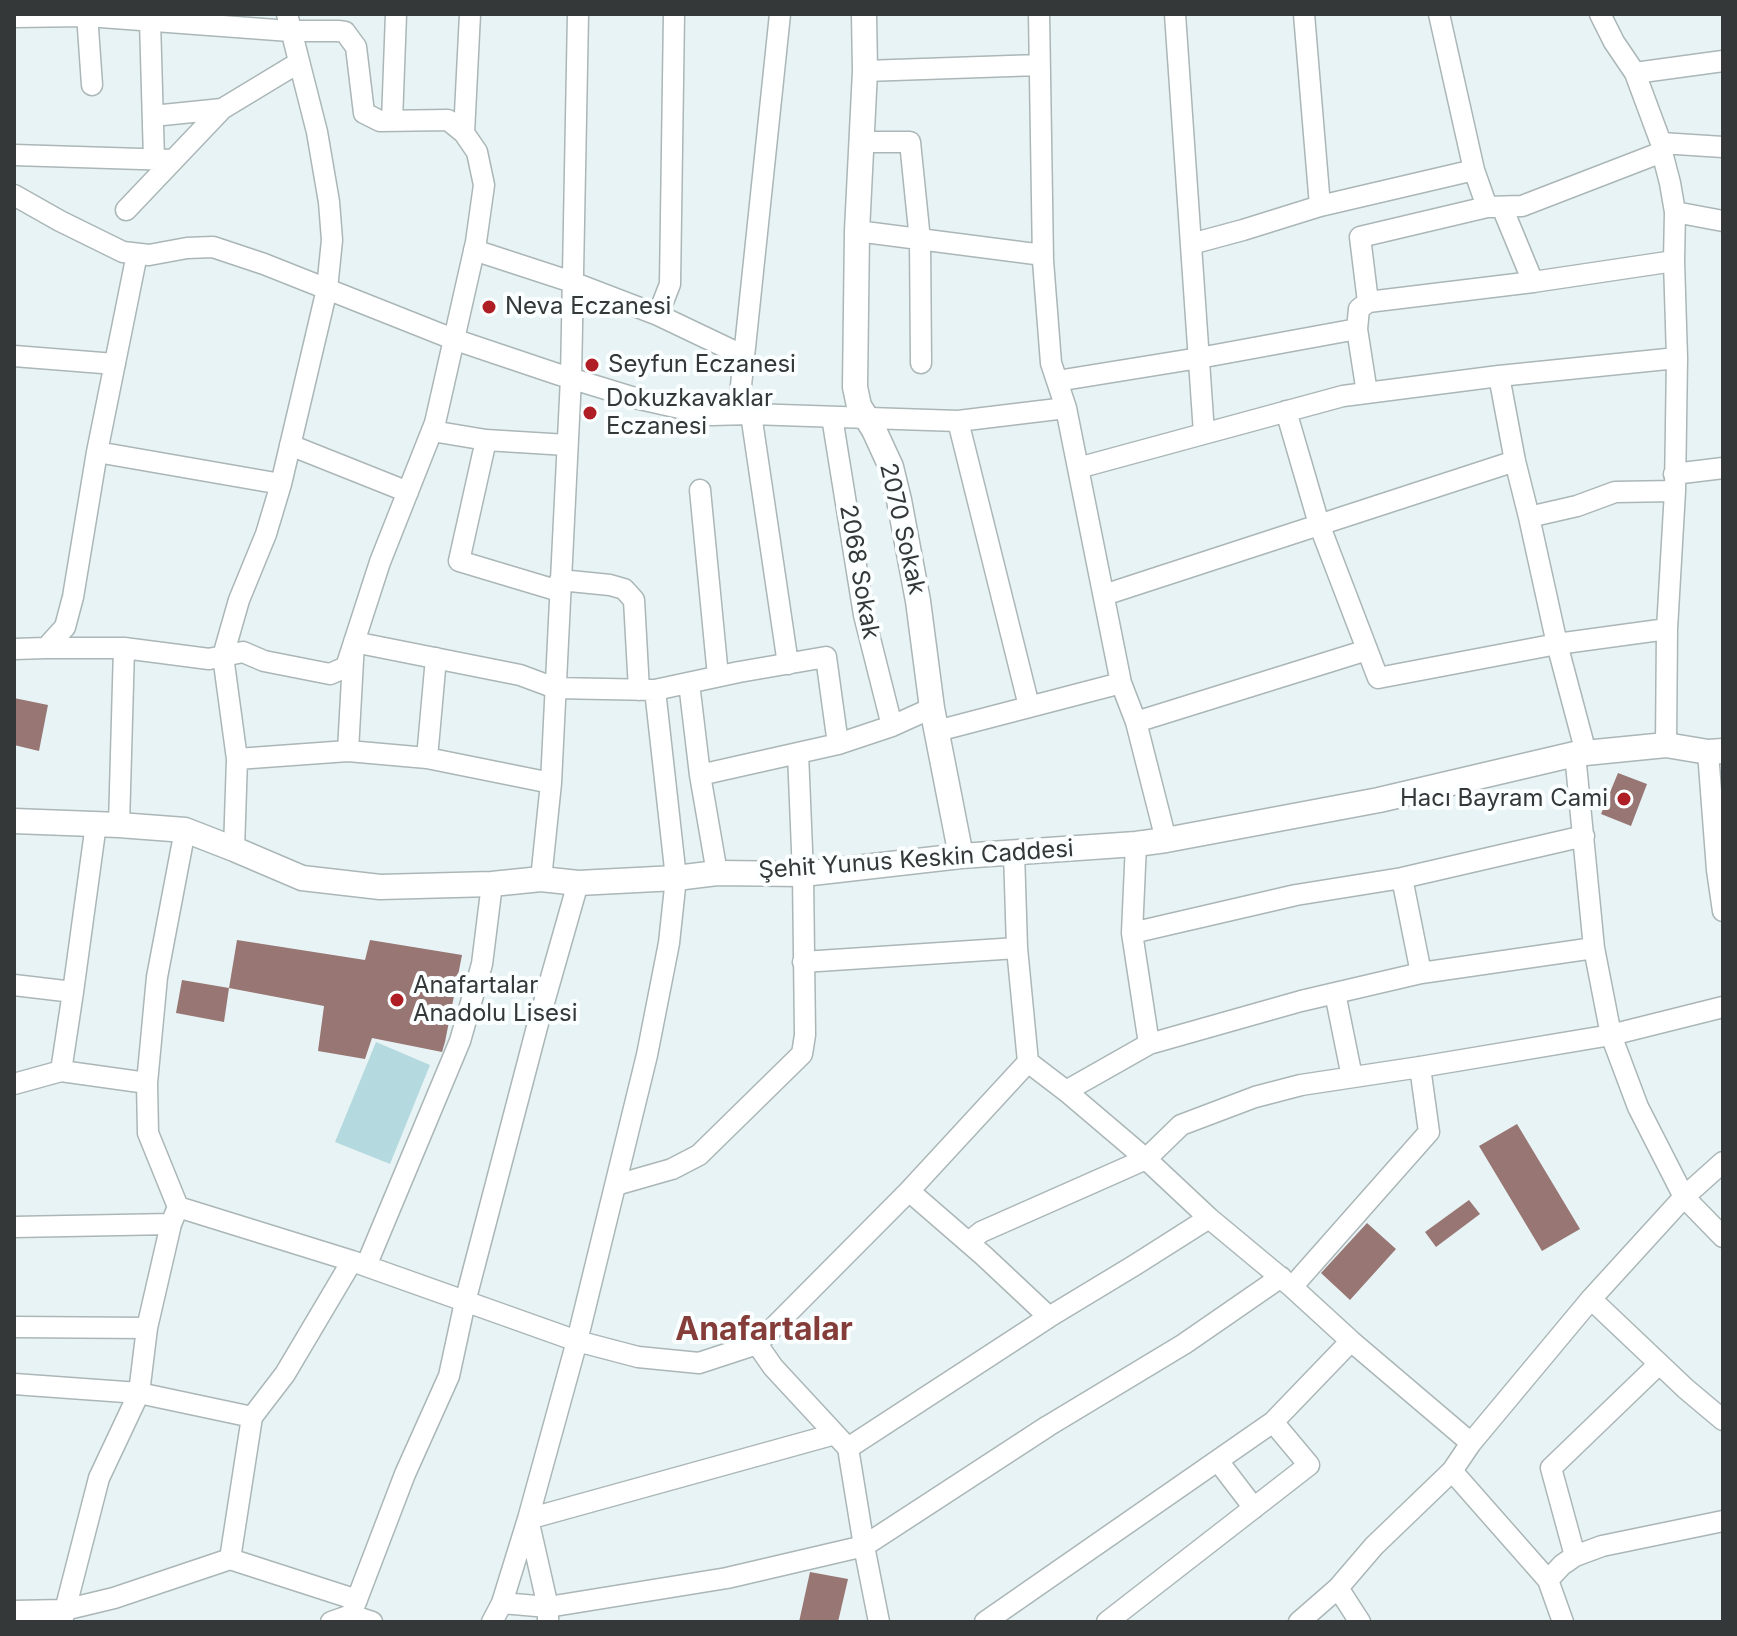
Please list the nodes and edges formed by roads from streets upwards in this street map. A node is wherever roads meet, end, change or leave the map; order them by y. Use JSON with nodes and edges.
{"nodes":[{"id":1,"x":396,"y":14,"type":"edge"},
{"id":2,"x":470,"y":14,"type":"edge"},
{"id":3,"x":578,"y":14,"type":"edge"},
{"id":4,"x":674,"y":14,"type":"edge"},
{"id":5,"x":780,"y":14,"type":"edge"},
{"id":6,"x":864,"y":14,"type":"edge"},
{"id":7,"x":1039,"y":14,"type":"edge"},
{"id":8,"x":1175,"y":14,"type":"edge"},
{"id":9,"x":1304,"y":14,"type":"edge"},
{"id":10,"x":1439,"y":14,"type":"edge"},
{"id":11,"x":1600,"y":14,"type":"edge"},
{"id":12,"x":87,"y":15,"type":"edge"},
{"id":13,"x":14,"y":17,"type":"edge"},
{"id":14,"x":188,"y":19,"type":"edge"},
{"id":15,"x":150,"y":21,"type":"junction"},
{"id":16,"x":288,"y":23,"type":"edge"},
{"id":17,"x":345,"y":23,"type":"edge"},
{"id":18,"x":1723,"y":61,"type":"edge"},
{"id":19,"x":298,"y":63,"type":"junction"},
{"id":20,"x":1039,"y":65,"type":"junction"},
{"id":21,"x":865,"y":71,"type":"junction"},
{"id":22,"x":1635,"y":73,"type":"junction"},
{"id":23,"x":92,"y":85,"type":"dead end"},
{"id":24,"x":222,"y":109,"type":"junction"},
{"id":25,"x":153,"y":116,"type":"junction"},
{"id":26,"x":392,"y":121,"type":"junction"},
{"id":27,"x":464,"y":133,"type":"junction"},
{"id":28,"x":861,"y":142,"type":"junction"},
{"id":29,"x":1662,"y":147,"type":"junction"},
{"id":30,"x":1723,"y":147,"type":"edge"},
{"id":31,"x":14,"y":155,"type":"edge"},
{"id":32,"x":163,"y":160,"type":"junction"},
{"id":33,"x":1474,"y":170,"type":"junction"},
{"id":34,"x":14,"y":195,"type":"edge"},
{"id":35,"x":1320,"y":206,"type":"junction"},
{"id":36,"x":1494,"y":207,"type":"junction"},
{"id":37,"x":126,"y":210,"type":"dead end"},
{"id":38,"x":1675,"y":212,"type":"junction"},
{"id":39,"x":1723,"y":221,"type":"edge"},
{"id":40,"x":857,"y":231,"type":"junction"},
{"id":41,"x":920,"y":240,"type":"junction"},
{"id":42,"x":1191,"y":244,"type":"junction"},
{"id":43,"x":474,"y":250,"type":"junction"},
{"id":44,"x":137,"y":254,"type":"junction"},
{"id":45,"x":1043,"y":255,"type":"junction"},
{"id":46,"x":1674,"y":261,"type":"junction"},
{"id":47,"x":572,"y":282,"type":"junction"},
{"id":48,"x":1533,"y":282,"type":"junction"},
{"id":49,"x":327,"y":289,"type":"junction"},
{"id":50,"x":1368,"y":302,"type":"junction"},
{"id":51,"x":658,"y":315,"type":"junction"},
{"id":52,"x":1357,"y":329,"type":"junction"},
{"id":53,"x":453,"y":339,"type":"junction"},
{"id":54,"x":14,"y":356,"type":"edge"},
{"id":55,"x":744,"y":356,"type":"junction"},
{"id":56,"x":1199,"y":358,"type":"junction"},
{"id":57,"x":1677,"y":358,"type":"junction"},
{"id":58,"x":921,"y":363,"type":"dead end"},
{"id":59,"x":115,"y":364,"type":"junction"},
{"id":60,"x":1499,"y":376,"type":"junction"},
{"id":61,"x":571,"y":378,"type":"junction"},
{"id":62,"x":1057,"y":381,"type":"junction"},
{"id":63,"x":1367,"y":393,"type":"junction"},
{"id":64,"x":1066,"y":408,"type":"junction"},
{"id":65,"x":1286,"y":411,"type":"junction"},
{"id":66,"x":744,"y":414,"type":"junction"},
{"id":67,"x":832,"y":417,"type":"junction"},
{"id":68,"x":865,"y":418,"type":"junction"},
{"id":69,"x":958,"y":421,"type":"junction"},
{"id":70,"x":432,"y":431,"type":"junction"},
{"id":71,"x":1204,"y":433,"type":"junction"},
{"id":72,"x":486,"y":440,"type":"junction"},
{"id":73,"x":290,"y":445,"type":"junction"},
{"id":74,"x":567,"y":445,"type":"junction"},
{"id":75,"x":97,"y":452,"type":"junction"},
{"id":76,"x":1515,"y":461,"type":"junction"},
{"id":77,"x":1078,"y":468,"type":"junction"},
{"id":78,"x":1723,"y":468,"type":"edge"},
{"id":79,"x":1675,"y":482,"type":"junction"},
{"id":80,"x":281,"y":484,"type":"junction"},
{"id":81,"x":700,"y":490,"type":"dead end"},
{"id":82,"x":408,"y":492,"type":"junction"},
{"id":83,"x":1529,"y":517,"type":"junction"},
{"id":84,"x":1319,"y":524,"type":"junction"},
{"id":85,"x":560,"y":586,"type":"junction"},
{"id":86,"x":1104,"y":595,"type":"junction"},
{"id":87,"x":1667,"y":629,"type":"junction"},
{"id":88,"x":354,"y":642,"type":"junction"},
{"id":89,"x":1557,"y":644,"type":"junction"},
{"id":90,"x":46,"y":648,"type":"junction"},
{"id":91,"x":124,"y":648,"type":"junction"},
{"id":92,"x":14,"y":649,"type":"edge"},
{"id":93,"x":1367,"y":650,"type":"junction"},
{"id":94,"x":223,"y":656,"type":"junction"},
{"id":95,"x":436,"y":658,"type":"junction"},
{"id":96,"x":788,"y":664,"type":"junction"},
{"id":97,"x":718,"y":676,"type":"junction"},
{"id":98,"x":689,"y":683,"type":"junction"},
{"id":99,"x":1121,"y":683,"type":"junction"},
{"id":100,"x":555,"y":688,"type":"junction"},
{"id":101,"x":647,"y":690,"type":"junction"},
{"id":102,"x":1029,"y":706,"type":"junction"},
{"id":103,"x":934,"y":720,"type":"junction"},
{"id":104,"x":1136,"y":722,"type":"junction"},
{"id":105,"x":892,"y":726,"type":"junction"},
{"id":106,"x":838,"y":744,"type":"junction"},
{"id":107,"x":1666,"y":745,"type":"junction"},
{"id":108,"x":348,"y":751,"type":"junction"},
{"id":109,"x":1715,"y":751,"type":"edge"},
{"id":110,"x":798,"y":753,"type":"junction"},
{"id":111,"x":1580,"y":754,"type":"junction"},
{"id":112,"x":427,"y":758,"type":"junction"},
{"id":113,"x":237,"y":759,"type":"junction"},
{"id":114,"x":700,"y":775,"type":"junction"},
{"id":115,"x":551,"y":783,"type":"junction"},
{"id":116,"x":14,"y":821,"type":"edge"},
{"id":117,"x":107,"y":824,"type":"junction"},
{"id":118,"x":185,"y":830,"type":"junction"},
{"id":119,"x":1584,"y":836,"type":"junction"},
{"id":120,"x":1166,"y":840,"type":"junction"},
{"id":121,"x":1136,"y":844,"type":"junction"},
{"id":122,"x":234,"y":849,"type":"junction"},
{"id":123,"x":1014,"y":852,"type":"junction"},
{"id":124,"x":961,"y":856,"type":"junction"},
{"id":125,"x":1720,"y":870,"type":"edge"},
{"id":126,"x":717,"y":873,"type":"junction"},
{"id":127,"x":803,"y":874,"type":"junction"},
{"id":128,"x":676,"y":878,"type":"junction"},
{"id":129,"x":1402,"y":878,"type":"junction"},
{"id":130,"x":541,"y":879,"type":"junction"},
{"id":131,"x":578,"y":883,"type":"junction"},
{"id":132,"x":492,"y":884,"type":"junction"},
{"id":133,"x":1723,"y":911,"type":"edge"},
{"id":134,"x":1132,"y":933,"type":"junction"},
{"id":135,"x":1017,"y":948,"type":"junction"},
{"id":136,"x":1594,"y":948,"type":"junction"},
{"id":137,"x":803,"y":962,"type":"junction"},
{"id":138,"x":1421,"y":973,"type":"junction"},
{"id":139,"x":14,"y":985,"type":"edge"},
{"id":140,"x":73,"y":992,"type":"junction"},
{"id":141,"x":1335,"y":993,"type":"junction"},
{"id":142,"x":1723,"y":1007,"type":"edge"},
{"id":143,"x":1611,"y":1035,"type":"junction"},
{"id":144,"x":1149,"y":1044,"type":"junction"},
{"id":145,"x":1028,"y":1062,"type":"junction"},
{"id":146,"x":1420,"y":1067,"type":"junction"},
{"id":147,"x":61,"y":1071,"type":"junction"},
{"id":148,"x":1352,"y":1077,"type":"junction"},
{"id":149,"x":147,"y":1083,"type":"junction"},
{"id":150,"x":14,"y":1084,"type":"edge"},
{"id":151,"x":1066,"y":1091,"type":"junction"},
{"id":152,"x":1146,"y":1159,"type":"junction"},
{"id":153,"x":1723,"y":1162,"type":"edge"},
{"id":154,"x":616,"y":1185,"type":"junction"},
{"id":155,"x":909,"y":1191,"type":"junction"},
{"id":156,"x":1684,"y":1197,"type":"junction"},
{"id":157,"x":174,"y":1215,"type":"junction"},
{"id":158,"x":1209,"y":1218,"type":"junction"},
{"id":159,"x":14,"y":1227,"type":"edge"},
{"id":160,"x":1723,"y":1237,"type":"edge"},
{"id":161,"x":969,"y":1242,"type":"junction"},
{"id":162,"x":359,"y":1264,"type":"junction"},
{"id":163,"x":1286,"y":1282,"type":"junction"},
{"id":164,"x":1591,"y":1299,"type":"junction"},
{"id":165,"x":465,"y":1302,"type":"junction"},
{"id":166,"x":1049,"y":1317,"type":"junction"},
{"id":167,"x":14,"y":1327,"type":"edge"},
{"id":168,"x":147,"y":1328,"type":"junction"},
{"id":169,"x":577,"y":1341,"type":"junction"},
{"id":170,"x":1351,"y":1341,"type":"junction"},
{"id":171,"x":757,"y":1344,"type":"junction"},
{"id":172,"x":1659,"y":1364,"type":"junction"},
{"id":173,"x":14,"y":1384,"type":"edge"},
{"id":174,"x":139,"y":1393,"type":"junction"},
{"id":175,"x":252,"y":1417,"type":"junction"},
{"id":176,"x":1723,"y":1420,"type":"edge"},
{"id":177,"x":1273,"y":1422,"type":"junction"},
{"id":178,"x":842,"y":1441,"type":"junction"},
{"id":179,"x":1471,"y":1443,"type":"junction"},
{"id":180,"x":1218,"y":1461,"type":"junction"},
{"id":181,"x":1452,"y":1471,"type":"junction"},
{"id":182,"x":1254,"y":1508,"type":"junction"},
{"id":183,"x":528,"y":1519,"type":"junction"},
{"id":184,"x":1723,"y":1521,"type":"edge"},
{"id":185,"x":864,"y":1546,"type":"junction"},
{"id":186,"x":1575,"y":1556,"type":"junction"},
{"id":187,"x":230,"y":1559,"type":"junction"},
{"id":188,"x":1548,"y":1580,"type":"junction"},
{"id":189,"x":1338,"y":1588,"type":"junction"},
{"id":190,"x":502,"y":1603,"type":"junction"},
{"id":191,"x":354,"y":1608,"type":"junction"},
{"id":192,"x":14,"y":1611,"type":"edge"},
{"id":193,"x":548,"y":1615,"type":"edge"},
{"id":194,"x":63,"y":1616,"type":"edge"},
{"id":195,"x":331,"y":1622,"type":"edge"},
{"id":196,"x":372,"y":1622,"type":"edge"},
{"id":197,"x":492,"y":1622,"type":"edge"},
{"id":198,"x":879,"y":1622,"type":"edge"},
{"id":199,"x":985,"y":1622,"type":"edge"},
{"id":200,"x":1107,"y":1622,"type":"edge"},
{"id":201,"x":1299,"y":1622,"type":"edge"},
{"id":202,"x":1360,"y":1622,"type":"edge"},
{"id":203,"x":1563,"y":1622,"type":"edge"}],
"edges":[{"from":1,"to":26,"type":"street"},
{"from":2,"to":27,"type":"street"},
{"from":3,"to":47,"type":"street"},
{"from":4,"to":51,"type":"street"},
{"from":5,"to":55,"type":"street"},
{"from":6,"to":21,"type":"street","name":"2070 Sokak"},
{"from":7,"to":20,"type":"street"},
{"from":8,"to":42,"type":"street"},
{"from":9,"to":35,"type":"street"},
{"from":10,"to":33,"type":"street"},
{"from":11,"to":22,"type":"street"},
{"from":12,"to":13,"type":"street"},
{"from":12,"to":15,"type":"street"},
{"from":12,"to":23,"type":"street"},
{"from":14,"to":15,"type":"street"},
{"from":14,"to":16,"type":"street"},
{"from":15,"to":25,"type":"street"},
{"from":16,"to":17,"type":"street"},
{"from":16,"to":19,"type":"street"},
{"from":17,"to":26,"type":"street"},
{"from":18,"to":22,"type":"street"},
{"from":19,"to":24,"type":"street"},
{"from":19,"to":49,"type":"street"},
{"from":20,"to":21,"type":"street"},
{"from":20,"to":45,"type":"street"},
{"from":21,"to":28,"type":"street","name":"2070 Sokak"},
{"from":22,"to":29,"type":"street"},
{"from":24,"to":25,"type":"street"},
{"from":24,"to":32,"type":"street"},
{"from":25,"to":32,"type":"street"},
{"from":26,"to":27,"type":"street"},
{"from":27,"to":43,"type":"street"},
{"from":28,"to":40,"type":"street","name":"2070 Sokak"},
{"from":28,"to":41,"type":"street"},
{"from":29,"to":30,"type":"street"},
{"from":29,"to":36,"type":"street"},
{"from":29,"to":38,"type":"street"},
{"from":31,"to":32,"type":"street"},
{"from":32,"to":37,"type":"street"},
{"from":33,"to":35,"type":"street"},
{"from":33,"to":36,"type":"street"},
{"from":34,"to":44,"type":"street"},
{"from":35,"to":42,"type":"street"},
{"from":36,"to":48,"type":"street"},
{"from":36,"to":50,"type":"street"},
{"from":38,"to":39,"type":"street"},
{"from":38,"to":46,"type":"street"},
{"from":40,"to":41,"type":"street"},
{"from":40,"to":68,"type":"street","name":"2070 Sokak"},
{"from":41,"to":45,"type":"street"},
{"from":41,"to":58,"type":"street"},
{"from":42,"to":56,"type":"street"},
{"from":43,"to":47,"type":"street"},
{"from":43,"to":53,"type":"street"},
{"from":44,"to":49,"type":"street"},
{"from":44,"to":59,"type":"street"},
{"from":45,"to":62,"type":"street"},
{"from":46,"to":48,"type":"street"},
{"from":46,"to":57,"type":"street"},
{"from":47,"to":51,"type":"street"},
{"from":47,"to":61,"type":"street"},
{"from":48,"to":50,"type":"street"},
{"from":49,"to":53,"type":"street"},
{"from":49,"to":73,"type":"street"},
{"from":50,"to":52,"type":"street"},
{"from":51,"to":55,"type":"street"},
{"from":52,"to":56,"type":"street"},
{"from":52,"to":63,"type":"street"},
{"from":53,"to":61,"type":"street"},
{"from":53,"to":70,"type":"street"},
{"from":54,"to":59,"type":"street"},
{"from":55,"to":66,"type":"street"},
{"from":56,"to":62,"type":"street"},
{"from":56,"to":71,"type":"street"},
{"from":57,"to":60,"type":"street"},
{"from":57,"to":79,"type":"street"},
{"from":59,"to":75,"type":"street"},
{"from":60,"to":63,"type":"street"},
{"from":60,"to":76,"type":"street"},
{"from":61,"to":66,"type":"street"},
{"from":61,"to":74,"type":"street"},
{"from":62,"to":64,"type":"street"},
{"from":63,"to":65,"type":"street"},
{"from":64,"to":69,"type":"street"},
{"from":64,"to":77,"type":"street"},
{"from":65,"to":71,"type":"street"},
{"from":65,"to":84,"type":"street"},
{"from":66,"to":67,"type":"street"},
{"from":66,"to":96,"type":"street"},
{"from":67,"to":68,"type":"street"},
{"from":67,"to":105,"type":"street","name":"2068 Sokak"},
{"from":68,"to":69,"type":"street"},
{"from":68,"to":103,"type":"street","name":"2070 Sokak"},
{"from":69,"to":102,"type":"street"},
{"from":70,"to":72,"type":"street"},
{"from":70,"to":82,"type":"street"},
{"from":71,"to":77,"type":"street"},
{"from":72,"to":74,"type":"street"},
{"from":72,"to":85,"type":"street"},
{"from":73,"to":80,"type":"street"},
{"from":73,"to":82,"type":"street"},
{"from":74,"to":85,"type":"street"},
{"from":75,"to":80,"type":"street"},
{"from":75,"to":90,"type":"street"},
{"from":76,"to":83,"type":"street"},
{"from":76,"to":84,"type":"street"},
{"from":77,"to":86,"type":"street"},
{"from":78,"to":79,"type":"street"},
{"from":79,"to":83,"type":"street"},
{"from":79,"to":87,"type":"street"},
{"from":80,"to":94,"type":"street"},
{"from":81,"to":97,"type":"street"},
{"from":82,"to":88,"type":"street"},
{"from":83,"to":89,"type":"street"},
{"from":84,"to":86,"type":"street"},
{"from":84,"to":93,"type":"street"},
{"from":85,"to":100,"type":"street"},
{"from":85,"to":101,"type":"street"},
{"from":86,"to":99,"type":"street"},
{"from":87,"to":89,"type":"street"},
{"from":87,"to":107,"type":"street"},
{"from":88,"to":94,"type":"street"},
{"from":88,"to":95,"type":"street"},
{"from":88,"to":108,"type":"street"},
{"from":89,"to":93,"type":"street"},
{"from":89,"to":111,"type":"street"},
{"from":90,"to":91,"type":"street"},
{"from":90,"to":92,"type":"street"},
{"from":91,"to":94,"type":"street"},
{"from":91,"to":117,"type":"street"},
{"from":93,"to":104,"type":"street"},
{"from":94,"to":113,"type":"street"},
{"from":95,"to":100,"type":"street"},
{"from":95,"to":112,"type":"street"},
{"from":96,"to":97,"type":"street"},
{"from":96,"to":106,"type":"street"},
{"from":97,"to":98,"type":"street"},
{"from":98,"to":101,"type":"street"},
{"from":98,"to":114,"type":"street"},
{"from":99,"to":102,"type":"street"},
{"from":99,"to":104,"type":"street"},
{"from":100,"to":101,"type":"street"},
{"from":100,"to":115,"type":"street"},
{"from":101,"to":128,"type":"street"},
{"from":102,"to":103,"type":"street"},
{"from":103,"to":105,"type":"street"},
{"from":103,"to":124,"type":"street","name":"2070 Sokak"},
{"from":104,"to":120,"type":"street"},
{"from":105,"to":106,"type":"street"},
{"from":106,"to":110,"type":"street"},
{"from":107,"to":109,"type":"street","name":"Şehit Yunus Keskin Caddesi"},
{"from":107,"to":111,"type":"street","name":"Şehit Yunus Keskin Caddesi"},
{"from":108,"to":112,"type":"street"},
{"from":108,"to":113,"type":"street"},
{"from":109,"to":125,"type":"street"},
{"from":110,"to":114,"type":"street"},
{"from":110,"to":127,"type":"street"},
{"from":111,"to":119,"type":"street"},
{"from":111,"to":120,"type":"street","name":"Şehit Yunus Keskin Caddesi"},
{"from":112,"to":115,"type":"street"},
{"from":113,"to":122,"type":"street"},
{"from":114,"to":126,"type":"street"},
{"from":115,"to":130,"type":"street"},
{"from":116,"to":117,"type":"street","name":"Şehit Yunus Keskin Caddesi"},
{"from":117,"to":118,"type":"street","name":"Şehit Yunus Keskin Caddesi"},
{"from":117,"to":140,"type":"street"},
{"from":118,"to":122,"type":"street","name":"Şehit Yunus Keskin Caddesi"},
{"from":118,"to":149,"type":"street"},
{"from":119,"to":129,"type":"street"},
{"from":119,"to":136,"type":"street"},
{"from":120,"to":121,"type":"street","name":"Şehit Yunus Keskin Caddesi"},
{"from":121,"to":123,"type":"street","name":"Şehit Yunus Keskin Caddesi"},
{"from":121,"to":134,"type":"street"},
{"from":122,"to":132,"type":"street","name":"Şehit Yunus Keskin Caddesi"},
{"from":123,"to":124,"type":"street","name":"Şehit Yunus Keskin Caddesi"},
{"from":123,"to":135,"type":"street"},
{"from":124,"to":127,"type":"street","name":"Şehit Yunus Keskin Caddesi"},
{"from":125,"to":133,"type":"street"},
{"from":126,"to":127,"type":"street","name":"Şehit Yunus Keskin Caddesi"},
{"from":126,"to":128,"type":"street","name":"Şehit Yunus Keskin Caddesi"},
{"from":127,"to":137,"type":"street"},
{"from":128,"to":131,"type":"street","name":"Şehit Yunus Keskin Caddesi"},
{"from":128,"to":154,"type":"street"},
{"from":129,"to":134,"type":"street"},
{"from":129,"to":138,"type":"street"},
{"from":130,"to":131,"type":"street","name":"Şehit Yunus Keskin Caddesi"},
{"from":130,"to":132,"type":"street","name":"Şehit Yunus Keskin Caddesi"},
{"from":131,"to":165,"type":"street"},
{"from":132,"to":162,"type":"street"},
{"from":134,"to":144,"type":"street"},
{"from":135,"to":137,"type":"street"},
{"from":135,"to":145,"type":"street"},
{"from":136,"to":138,"type":"street"},
{"from":136,"to":143,"type":"street"},
{"from":137,"to":154,"type":"street"},
{"from":138,"to":141,"type":"street"},
{"from":139,"to":140,"type":"street"},
{"from":140,"to":147,"type":"street"},
{"from":141,"to":144,"type":"street"},
{"from":141,"to":148,"type":"street"},
{"from":142,"to":143,"type":"street"},
{"from":143,"to":146,"type":"street"},
{"from":143,"to":156,"type":"street"},
{"from":144,"to":151,"type":"street"},
{"from":145,"to":151,"type":"street"},
{"from":145,"to":155,"type":"street"},
{"from":146,"to":148,"type":"street"},
{"from":146,"to":163,"type":"street"},
{"from":147,"to":149,"type":"street"},
{"from":147,"to":150,"type":"street"},
{"from":148,"to":152,"type":"street"},
{"from":149,"to":157,"type":"street"},
{"from":151,"to":152,"type":"street"},
{"from":152,"to":158,"type":"street"},
{"from":152,"to":161,"type":"street"},
{"from":153,"to":156,"type":"street"},
{"from":154,"to":169,"type":"street"},
{"from":155,"to":161,"type":"street"},
{"from":155,"to":171,"type":"street"},
{"from":156,"to":160,"type":"street"},
{"from":156,"to":164,"type":"street"},
{"from":157,"to":159,"type":"street"},
{"from":157,"to":162,"type":"street"},
{"from":157,"to":168,"type":"street"},
{"from":158,"to":163,"type":"street"},
{"from":158,"to":166,"type":"street"},
{"from":161,"to":166,"type":"street"},
{"from":162,"to":165,"type":"street"},
{"from":162,"to":175,"type":"street"},
{"from":163,"to":170,"type":"street"},
{"from":163,"to":185,"type":"street"},
{"from":164,"to":172,"type":"street"},
{"from":164,"to":179,"type":"street"},
{"from":165,"to":169,"type":"street"},
{"from":165,"to":191,"type":"street"},
{"from":166,"to":178,"type":"street"},
{"from":167,"to":168,"type":"street"},
{"from":168,"to":174,"type":"street"},
{"from":169,"to":171,"type":"street"},
{"from":169,"to":183,"type":"street"},
{"from":170,"to":177,"type":"street"},
{"from":170,"to":179,"type":"street"},
{"from":171,"to":178,"type":"street"},
{"from":172,"to":176,"type":"street"},
{"from":172,"to":186,"type":"street"},
{"from":173,"to":174,"type":"street"},
{"from":174,"to":175,"type":"street"},
{"from":174,"to":194,"type":"street"},
{"from":175,"to":187,"type":"street"},
{"from":177,"to":180,"type":"street"},
{"from":177,"to":182,"type":"street"},
{"from":178,"to":183,"type":"street"},
{"from":178,"to":185,"type":"street"},
{"from":179,"to":181,"type":"street"},
{"from":180,"to":182,"type":"street"},
{"from":180,"to":199,"type":"street"},
{"from":181,"to":188,"type":"street"},
{"from":181,"to":189,"type":"street"},
{"from":182,"to":200,"type":"street"},
{"from":183,"to":190,"type":"street"},
{"from":183,"to":193,"type":"street"},
{"from":184,"to":186,"type":"street"},
{"from":185,"to":193,"type":"street"},
{"from":185,"to":198,"type":"street"},
{"from":186,"to":188,"type":"street"},
{"from":187,"to":191,"type":"street"},
{"from":187,"to":194,"type":"street"},
{"from":188,"to":203,"type":"street"},
{"from":189,"to":201,"type":"street"},
{"from":189,"to":202,"type":"street"},
{"from":190,"to":193,"type":"street"},
{"from":190,"to":197,"type":"street"},
{"from":191,"to":195,"type":"street"},
{"from":191,"to":196,"type":"street"},
{"from":192,"to":194,"type":"street"}]}
